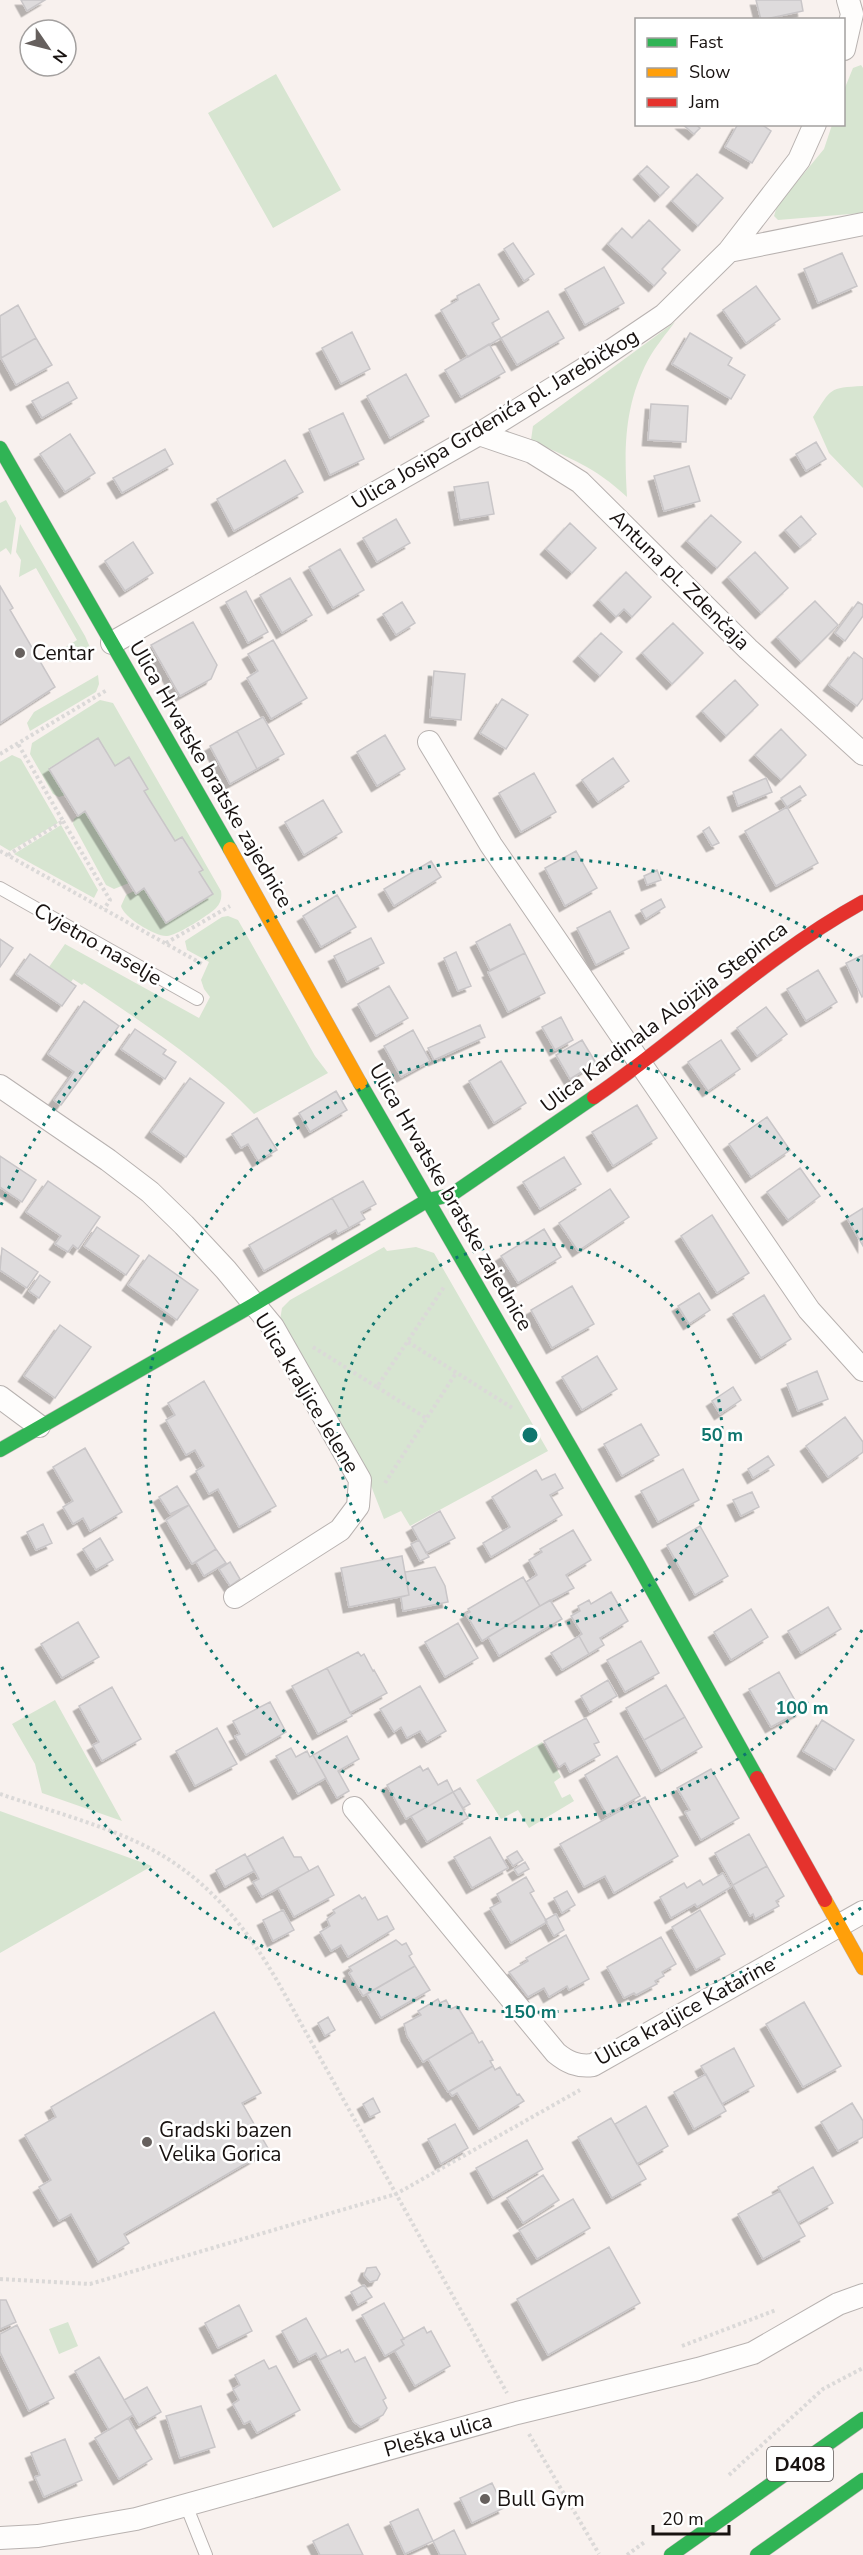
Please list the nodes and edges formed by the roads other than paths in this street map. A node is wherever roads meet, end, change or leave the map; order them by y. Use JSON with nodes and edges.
{"nodes":[{"id":1,"x":850,"y":7,"type":"edge"},
{"id":2,"x":845,"y":37,"type":"edge"},
{"id":3,"x":863,"y":40,"type":"edge"},
{"id":4,"x":814,"y":126,"type":"edge"},
{"id":5,"x":863,"y":224,"type":"edge"},
{"id":6,"x":729,"y":251,"type":"junction"},
{"id":7,"x":478,"y":434,"type":"junction"},
{"id":8,"x":0,"y":448,"type":"edge"},
{"id":9,"x":112,"y":643,"type":"junction"},
{"id":10,"x":429,"y":742,"type":"dead end"},
{"id":11,"x":863,"y":754,"type":"edge"},
{"id":12,"x":0,"y":888,"type":"edge"},
{"id":13,"x":863,"y":902,"type":"edge"},
{"id":14,"x":197,"y":999,"type":"dead end"},
{"id":15,"x":641,"y":1065,"type":"junction"},
{"id":16,"x":0,"y":1086,"type":"edge"},
{"id":17,"x":428,"y":1200,"type":"junction"},
{"id":18,"x":253,"y":1305,"type":"junction"},
{"id":19,"x":863,"y":1370,"type":"edge"},
{"id":20,"x":0,"y":1397,"type":"edge"},
{"id":21,"x":39,"y":1426,"type":"junction"},
{"id":22,"x":0,"y":1450,"type":"edge"},
{"id":23,"x":235,"y":1597,"type":"dead end"},
{"id":24,"x":354,"y":1808,"type":"dead end"},
{"id":25,"x":863,"y":1912,"type":"edge"},
{"id":26,"x":838,"y":1926,"type":"junction"},
{"id":27,"x":863,"y":1968,"type":"edge"},
{"id":28,"x":863,"y":2295,"type":"edge"},
{"id":29,"x":863,"y":2419,"type":"edge"},
{"id":30,"x":863,"y":2480,"type":"edge"},
{"id":31,"x":186,"y":2505,"type":"junction"},
{"id":32,"x":0,"y":2538,"type":"edge"},
{"id":33,"x":206,"y":2555,"type":"edge"},
{"id":34,"x":670,"y":2555,"type":"edge"},
{"id":35,"x":757,"y":2555,"type":"edge"}],
"edges":[{"from":1,"to":2,"type":"street"},
{"from":1,"to":3,"type":"street"},
{"from":4,"to":6,"type":"street","name":"Ulica Josipa Grdenića pl. Jarebičkog"},
{"from":5,"to":6,"type":"street"},
{"from":6,"to":7,"type":"street","name":"Ulica Josipa Grdenića pl. Jarebičkog"},
{"from":7,"to":9,"type":"street","name":"Ulica Josipa Grdenića pl. Jarebičkog"},
{"from":7,"to":11,"type":"street","name":"Antuna pl. Zdenčaja"},
{"from":8,"to":9,"type":"street","name":"Ulica Hrvatske bratske zajednice"},
{"from":9,"to":17,"type":"street","name":"Ulica Hrvatske bratske zajednice"},
{"from":10,"to":15,"type":"street"},
{"from":12,"to":14,"type":"lane","name":"Cvjetno naselje"},
{"from":13,"to":15,"type":"street","name":"Ulica Kardinala Alojzija Stepinca"},
{"from":15,"to":17,"type":"street","name":"Ulica Kardinala Alojzija Stepinca"},
{"from":15,"to":19,"type":"street"},
{"from":16,"to":18,"type":"street","name":"Ulica kraljice Jelene"},
{"from":17,"to":18,"type":"street","name":"Ulica kraljice Jelene"},
{"from":17,"to":26,"type":"street","name":"Ulica Hrvatske bratske zajednice"},
{"from":18,"to":21,"type":"street","name":"Ulica kraljice Jelene"},
{"from":18,"to":23,"type":"street","name":"Ulica kraljice Jelene"},
{"from":20,"to":21,"type":"street"},
{"from":21,"to":22,"type":"street","name":"Ulica kraljice Jelene"},
{"from":24,"to":26,"type":"street","name":"Ulica kraljice Katarine"},
{"from":25,"to":26,"type":"street","name":"Ulica kraljice Katarine"},
{"from":26,"to":27,"type":"street","name":"Ulica Hrvatske bratske zajednice"},
{"from":28,"to":31,"type":"street","name":"Pleška ulica"},
{"from":29,"to":34,"type":"street","number":"D408"},
{"from":30,"to":35,"type":"street","number":"D408"},
{"from":31,"to":32,"type":"street","name":"Pleška ulica"},
{"from":31,"to":33,"type":"lane"}]}
